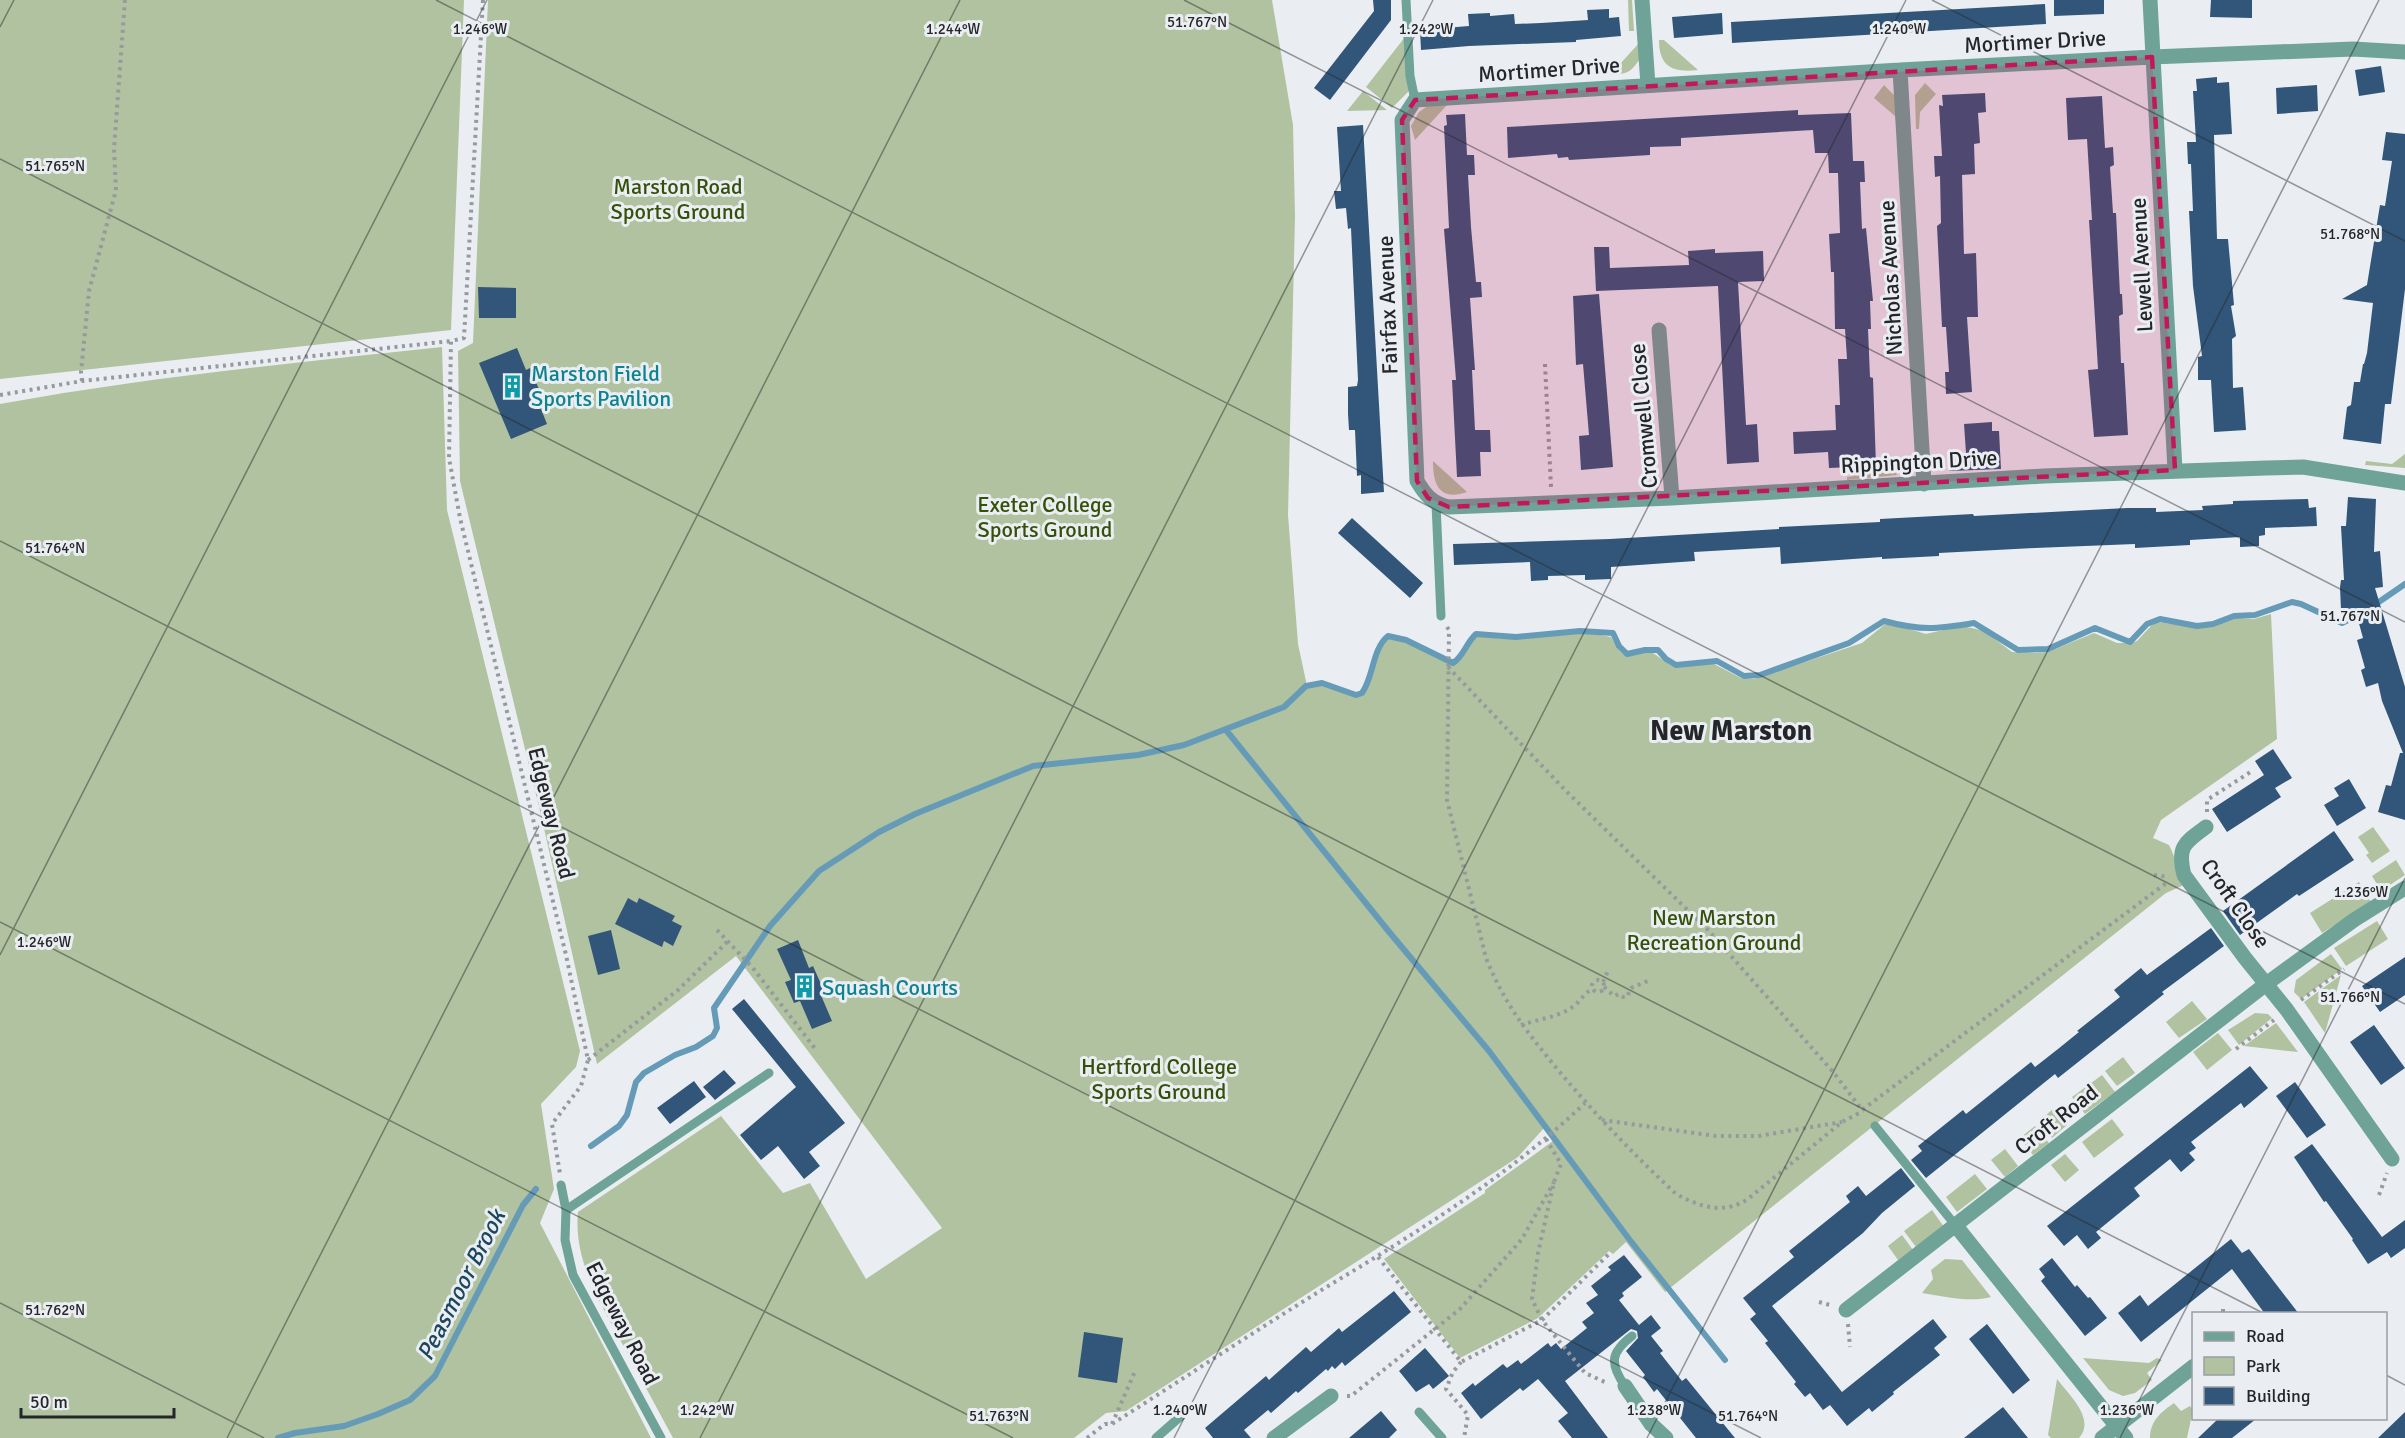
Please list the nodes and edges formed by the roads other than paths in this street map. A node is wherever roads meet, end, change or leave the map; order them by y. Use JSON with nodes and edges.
{"nodes":[{"id":1,"x":1406,"y":0,"type":"edge"},
{"id":2,"x":1642,"y":0,"type":"edge"},
{"id":3,"x":2150,"y":0,"type":"edge"},
{"id":4,"x":2405,"y":52,"type":"edge"},
{"id":5,"x":2152,"y":57,"type":"junction"},
{"id":6,"x":1900,"y":70,"type":"junction"},
{"id":7,"x":1648,"y":85,"type":"junction"},
{"id":8,"x":1415,"y":100,"type":"junction"},
{"id":9,"x":1659,"y":330,"type":"dead end"},
{"id":10,"x":2175,"y":470,"type":"junction"},
{"id":11,"x":2405,"y":483,"type":"edge"},
{"id":12,"x":1924,"y":484,"type":"junction"},
{"id":13,"x":1672,"y":498,"type":"junction"},
{"id":14,"x":1436,"y":504,"type":"junction"},
{"id":15,"x":1441,"y":616,"type":"road end"},
{"id":16,"x":2206,"y":827,"type":"road end"},
{"id":17,"x":2405,"y":888,"type":"edge"},
{"id":18,"x":2266,"y":984,"type":"junction"},
{"id":19,"x":769,"y":1073,"type":"dead end"},
{"id":20,"x":1875,"y":1126,"type":"road end"},
{"id":21,"x":2392,"y":1159,"type":"dead end"},
{"id":22,"x":561,"y":1185,"type":"dead end"},
{"id":23,"x":566,"y":1210,"type":"junction"},
{"id":24,"x":1956,"y":1226,"type":"junction"},
{"id":25,"x":1846,"y":1310,"type":"dead end"},
{"id":26,"x":1632,"y":1336,"type":"dead end"},
{"id":27,"x":2192,"y":1367,"type":"edge"},
{"id":28,"x":1624,"y":1386,"type":"joint"},
{"id":29,"x":1331,"y":1396,"type":"road end"},
{"id":30,"x":1419,"y":1412,"type":"dead end"},
{"id":31,"x":1181,"y":1416,"type":"dead end"},
{"id":32,"x":2121,"y":1432,"type":"edge"},
{"id":33,"x":661,"y":1438,"type":"edge"},
{"id":34,"x":1156,"y":1438,"type":"edge"},
{"id":35,"x":1274,"y":1438,"type":"edge"},
{"id":36,"x":1442,"y":1438,"type":"edge"},
{"id":37,"x":1666,"y":1438,"type":"edge"},
{"id":38,"x":2102,"y":1438,"type":"edge"}],
"edges":[{"from":1,"to":8,"type":"lane"},
{"from":2,"to":7,"type":"street"},
{"from":3,"to":5,"type":"street","name":"Lewell Avenue"},
{"from":4,"to":5,"type":"street","name":"Mortimer Drive"},
{"from":5,"to":6,"type":"street","name":"Mortimer Drive"},
{"from":5,"to":10,"type":"street","name":"Lewell Avenue"},
{"from":6,"to":7,"type":"street","name":"Mortimer Drive"},
{"from":6,"to":12,"type":"street","name":"Nicholas Avenue"},
{"from":7,"to":8,"type":"street","name":"Mortimer Drive"},
{"from":8,"to":14,"type":"street","name":"Fairfax Avenue"},
{"from":9,"to":13,"type":"street","name":"Cromwell Close"},
{"from":10,"to":11,"type":"street","name":"Rippington Drive"},
{"from":10,"to":12,"type":"street","name":"Rippington Drive"},
{"from":12,"to":13,"type":"street","name":"Rippington Drive"},
{"from":13,"to":14,"type":"street","name":"Rippington Drive"},
{"from":14,"to":15,"type":"lane"},
{"from":16,"to":18,"type":"street","name":"Croft Close"},
{"from":17,"to":18,"type":"street","name":"Croft Road"},
{"from":18,"to":21,"type":"street"},
{"from":18,"to":24,"type":"street","name":"Croft Road"},
{"from":19,"to":23,"type":"lane"},
{"from":20,"to":24,"type":"lane"},
{"from":22,"to":23,"type":"lane","name":"Edgeway Road"},
{"from":23,"to":33,"type":"lane","name":"Edgeway Road"},
{"from":24,"to":25,"type":"street","name":"Croft Road"},
{"from":24,"to":32,"type":"street"},
{"from":26,"to":28,"type":"lane"},
{"from":27,"to":32,"type":"street"},
{"from":28,"to":37,"type":"street"},
{"from":29,"to":35,"type":"street"},
{"from":30,"to":36,"type":"lane"},
{"from":31,"to":34,"type":"lane"},
{"from":32,"to":38,"type":"street"}]}
